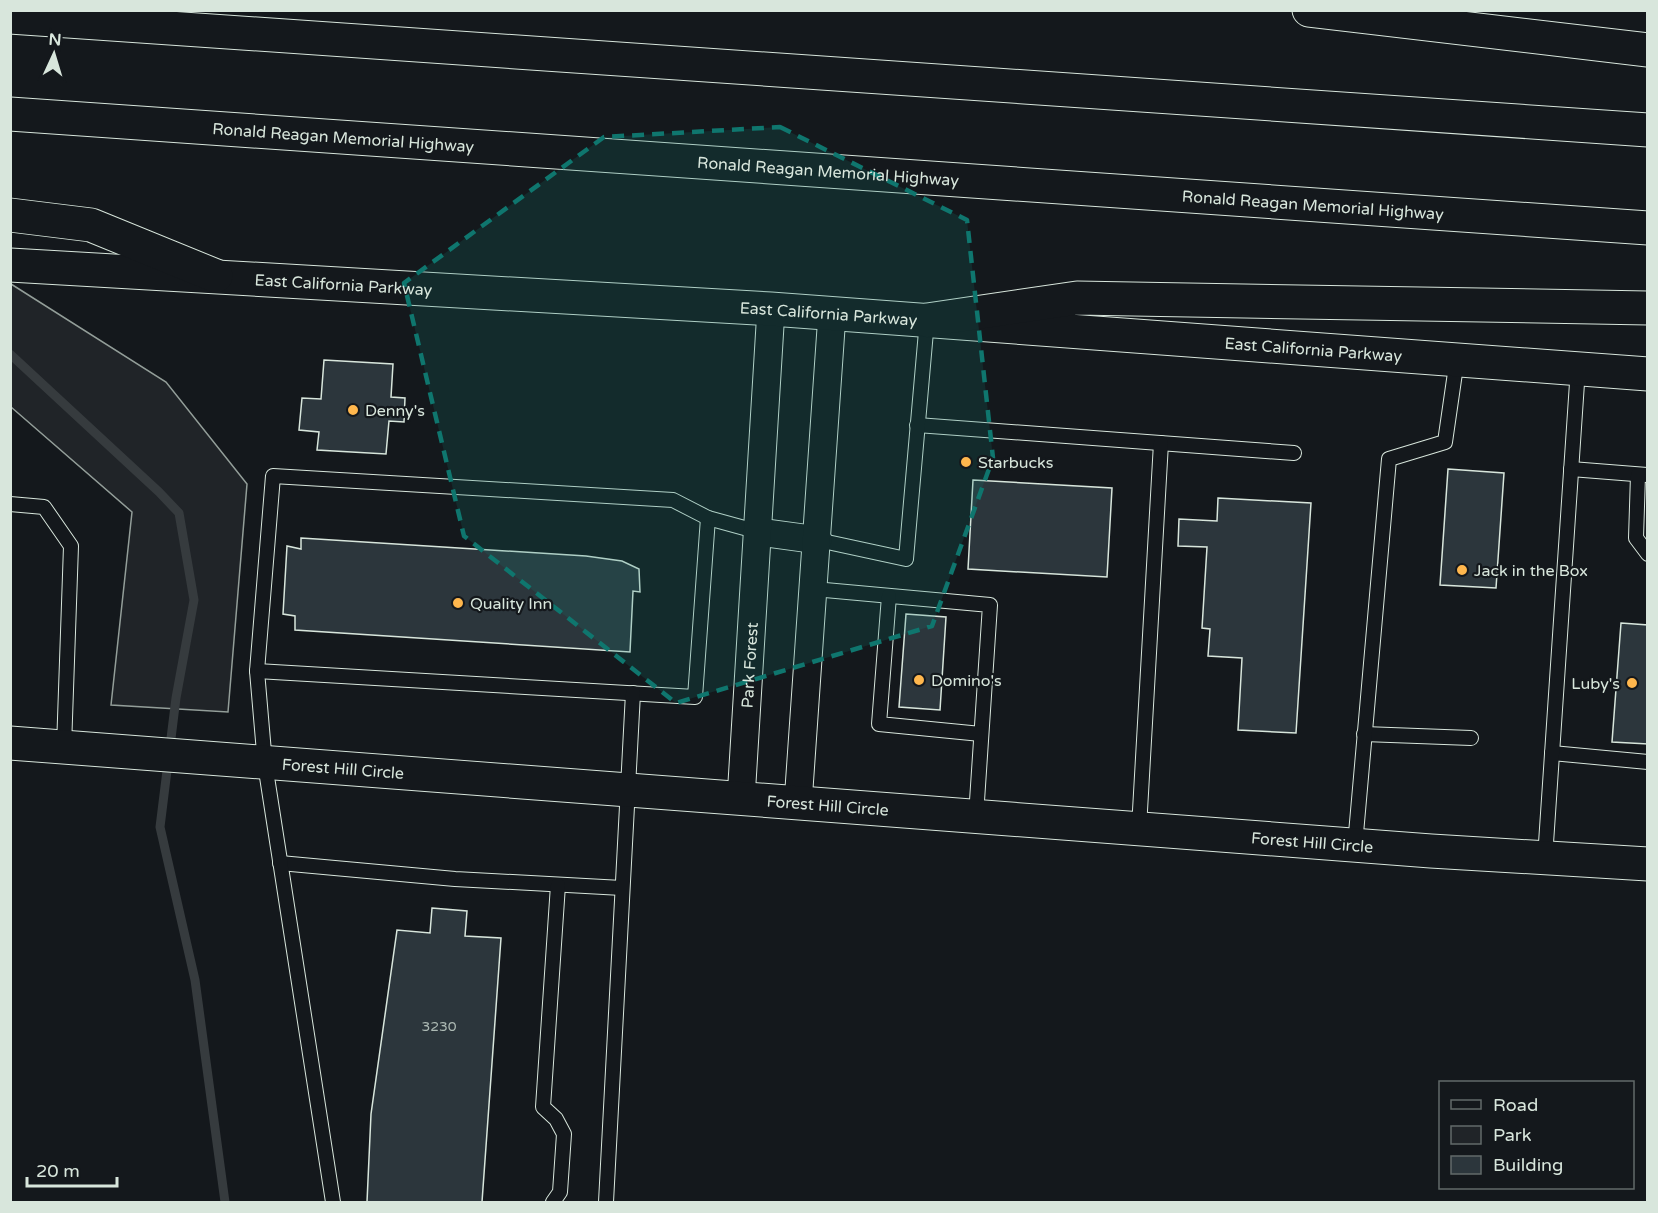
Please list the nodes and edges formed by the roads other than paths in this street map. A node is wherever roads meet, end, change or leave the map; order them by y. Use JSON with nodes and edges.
{"nodes":[{"id":1,"x":1309,"y":10,"type":"edge"},
{"id":2,"x":10,"y":16,"type":"edge"},
{"id":3,"x":1647,"y":50,"type":"edge"},
{"id":4,"x":10,"y":114,"type":"edge"},
{"id":5,"x":1647,"y":130,"type":"edge"},
{"id":6,"x":10,"y":215,"type":"edge"},
{"id":7,"x":1647,"y":228,"type":"edge"},
{"id":8,"x":10,"y":265,"type":"edge"},
{"id":9,"x":216,"y":276,"type":"junction"},
{"id":10,"x":1647,"y":308,"type":"edge"},
{"id":11,"x":771,"y":309,"type":"junction"},
{"id":12,"x":832,"y":314,"type":"junction"},
{"id":13,"x":927,"y":320,"type":"junction"},
{"id":14,"x":1457,"y":359,"type":"junction"},
{"id":15,"x":1578,"y":368,"type":"junction"},
{"id":16,"x":1647,"y":374,"type":"edge"},
{"id":17,"x":917,"y":425,"type":"junction"},
{"id":18,"x":1161,"y":443,"type":"junction"},
{"id":19,"x":1294,"y":453,"type":"dead end"},
{"id":20,"x":1571,"y":469,"type":"junction"},
{"id":21,"x":1643,"y":475,"type":"edge"},
{"id":22,"x":10,"y":504,"type":"edge"},
{"id":23,"x":708,"y":518,"type":"junction"},
{"id":24,"x":759,"y":532,"type":"junction"},
{"id":25,"x":818,"y":540,"type":"junction"},
{"id":26,"x":1647,"y":554,"type":"edge"},
{"id":27,"x":814,"y":589,"type":"junction"},
{"id":28,"x":889,"y":596,"type":"junction"},
{"id":29,"x":257,"y":671,"type":"junction"},
{"id":30,"x":633,"y":693,"type":"junction"},
{"id":31,"x":981,"y":734,"type":"junction"},
{"id":32,"x":1364,"y":734,"type":"junction"},
{"id":33,"x":1471,"y":738,"type":"dead end"},
{"id":34,"x":10,"y":743,"type":"edge"},
{"id":35,"x":64,"y":747,"type":"junction"},
{"id":36,"x":1552,"y":753,"type":"junction"},
{"id":37,"x":1647,"y":762,"type":"edge"},
{"id":38,"x":265,"y":764,"type":"junction"},
{"id":39,"x":627,"y":790,"type":"junction"},
{"id":40,"x":741,"y":799,"type":"junction"},
{"id":41,"x":798,"y":802,"type":"junction"},
{"id":42,"x":976,"y":816,"type":"junction"},
{"id":43,"x":1139,"y":828,"type":"junction"},
{"id":44,"x":1354,"y":845,"type":"junction"},
{"id":45,"x":1545,"y":858,"type":"junction"},
{"id":46,"x":280,"y":863,"type":"junction"},
{"id":47,"x":1647,"y":864,"type":"edge"},
{"id":48,"x":558,"y":885,"type":"junction"},
{"id":49,"x":622,"y":888,"type":"junction"},
{"id":50,"x":333,"y":1203,"type":"edge"},
{"id":51,"x":553,"y":1203,"type":"edge"},
{"id":52,"x":606,"y":1203,"type":"edge"}],
"edges":[{"from":1,"to":3,"type":"main road"},
{"from":2,"to":5,"type":"main road"},
{"from":4,"to":7,"type":"main road","name":"Ronald Reagan Memorial Highway"},
{"from":6,"to":9,"type":"main road"},
{"from":8,"to":9,"type":"main road","name":"East California Parkway"},
{"from":9,"to":11,"type":"main road","name":"East California Parkway"},
{"from":10,"to":13,"type":"main road"},
{"from":11,"to":12,"type":"main road","name":"East California Parkway"},
{"from":11,"to":24,"type":"street","name":"Park Forest"},
{"from":12,"to":13,"type":"main road","name":"East California Parkway"},
{"from":12,"to":25,"type":"street"},
{"from":13,"to":14,"type":"main road","name":"East California Parkway"},
{"from":13,"to":17,"type":"lane"},
{"from":14,"to":15,"type":"main road","name":"East California Parkway"},
{"from":14,"to":32,"type":"lane"},
{"from":15,"to":16,"type":"main road","name":"East California Parkway"},
{"from":15,"to":20,"type":"lane"},
{"from":17,"to":18,"type":"lane"},
{"from":17,"to":25,"type":"lane"},
{"from":18,"to":19,"type":"lane"},
{"from":18,"to":43,"type":"lane"},
{"from":20,"to":21,"type":"lane"},
{"from":20,"to":36,"type":"lane"},
{"from":21,"to":26,"type":"lane"},
{"from":22,"to":35,"type":"lane"},
{"from":23,"to":24,"type":"lane"},
{"from":23,"to":29,"type":"lane"},
{"from":23,"to":30,"type":"lane"},
{"from":24,"to":25,"type":"street"},
{"from":24,"to":40,"type":"street","name":"Park Forest"},
{"from":25,"to":27,"type":"street"},
{"from":27,"to":28,"type":"lane"},
{"from":27,"to":41,"type":"street"},
{"from":28,"to":31,"type":"lane"},
{"from":28,"to":31,"type":"lane"},
{"from":29,"to":30,"type":"lane"},
{"from":29,"to":38,"type":"lane"},
{"from":30,"to":39,"type":"lane"},
{"from":31,"to":42,"type":"lane"},
{"from":32,"to":33,"type":"lane"},
{"from":32,"to":44,"type":"lane"},
{"from":34,"to":35,"type":"main road","name":"Forest Hill Circle"},
{"from":35,"to":38,"type":"main road","name":"Forest Hill Circle"},
{"from":36,"to":37,"type":"lane"},
{"from":36,"to":45,"type":"lane"},
{"from":38,"to":39,"type":"main road","name":"Forest Hill Circle"},
{"from":38,"to":46,"type":"lane"},
{"from":39,"to":40,"type":"main road","name":"Forest Hill Circle"},
{"from":39,"to":49,"type":"lane"},
{"from":40,"to":41,"type":"main road","name":"Forest Hill Circle"},
{"from":41,"to":42,"type":"main road","name":"Forest Hill Circle"},
{"from":42,"to":43,"type":"main road","name":"Forest Hill Circle"},
{"from":43,"to":44,"type":"main road","name":"Forest Hill Circle"},
{"from":44,"to":45,"type":"main road","name":"Forest Hill Circle"},
{"from":45,"to":47,"type":"main road","name":"Forest Hill Circle"},
{"from":46,"to":48,"type":"lane"},
{"from":46,"to":50,"type":"lane"},
{"from":48,"to":49,"type":"lane"},
{"from":48,"to":51,"type":"lane"},
{"from":49,"to":52,"type":"lane"}]}
